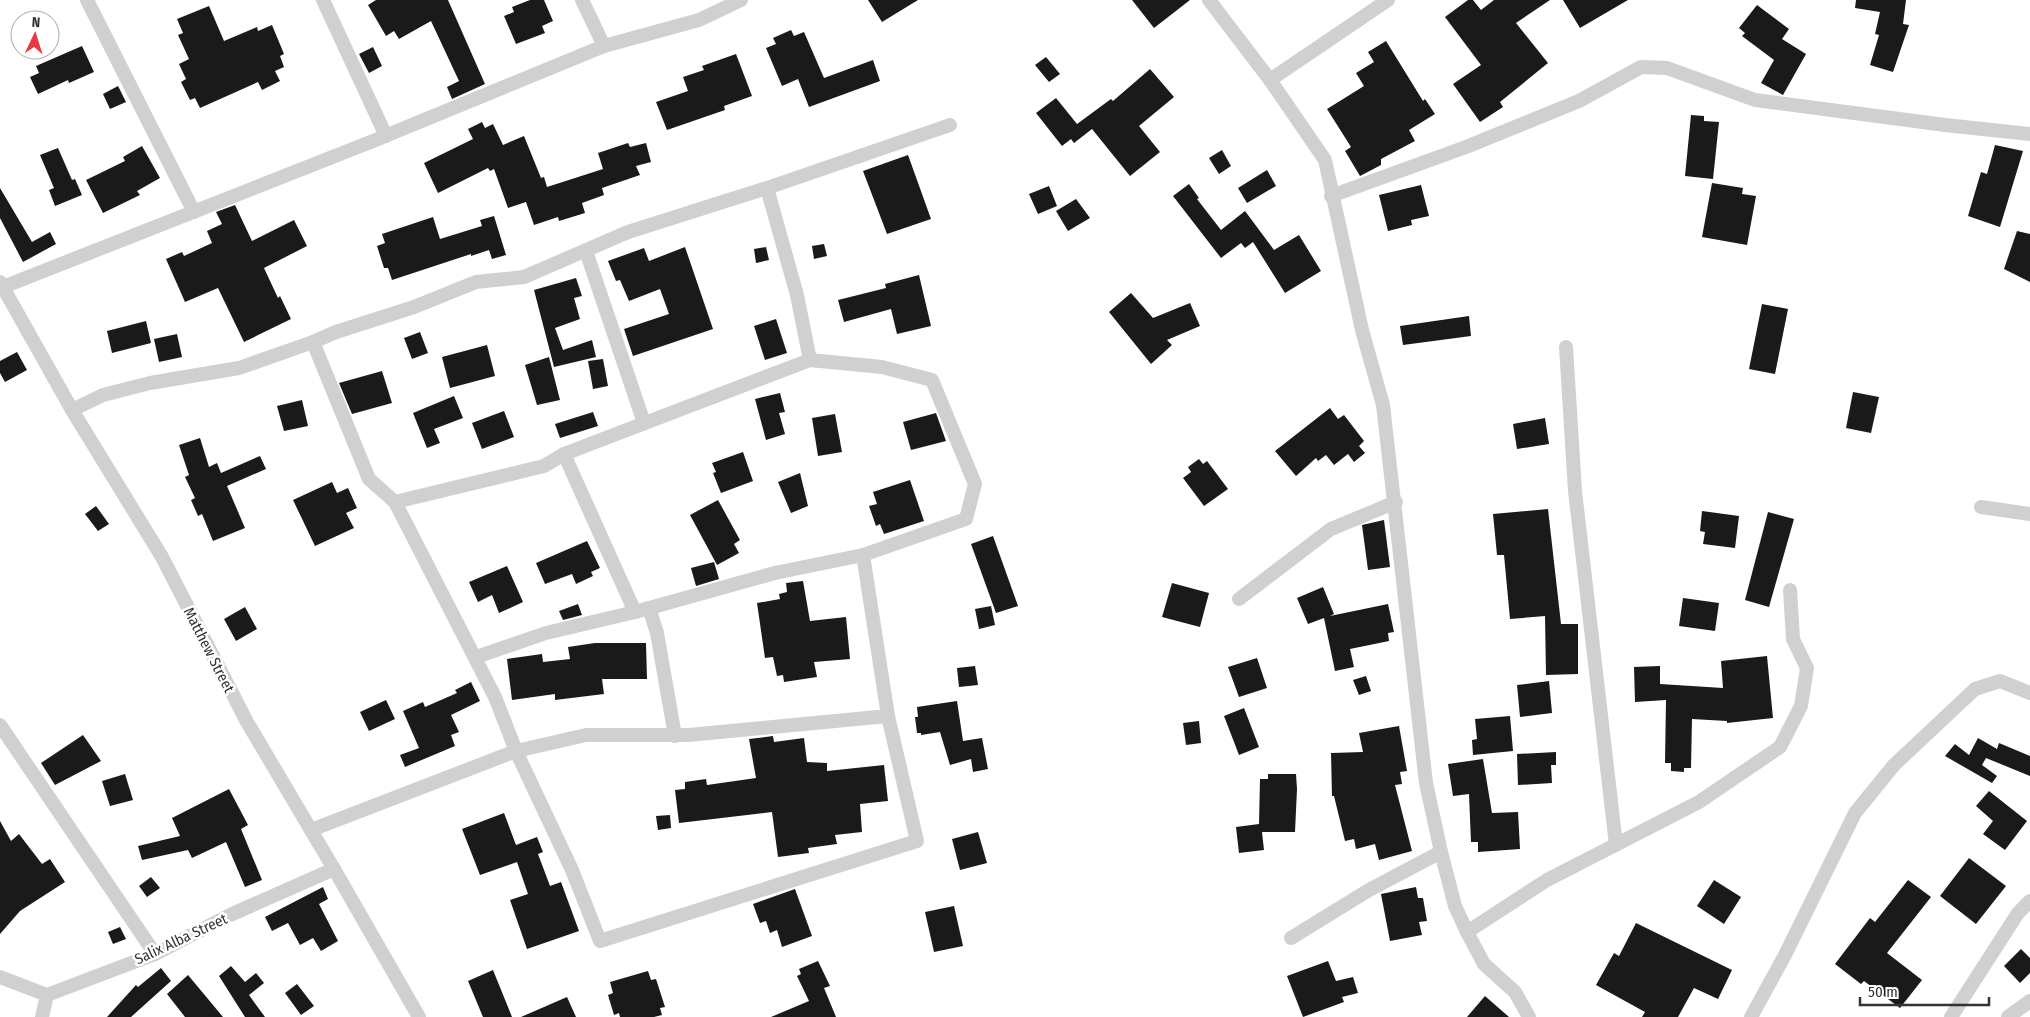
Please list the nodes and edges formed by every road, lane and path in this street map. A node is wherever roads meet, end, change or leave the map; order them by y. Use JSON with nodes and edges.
{"nodes":[{"id":1,"x":86,"y":0,"type":"edge"},
{"id":2,"x":323,"y":0,"type":"edge"},
{"id":3,"x":582,"y":0,"type":"edge"},
{"id":4,"x":740,"y":0,"type":"edge"},
{"id":5,"x":1209,"y":0,"type":"edge"},
{"id":6,"x":1388,"y":0,"type":"edge"},
{"id":7,"x":604,"y":46,"type":"junction"},
{"id":8,"x":1270,"y":80,"type":"junction"},
{"id":9,"x":950,"y":125,"type":"dead end"},
{"id":10,"x":2030,"y":134,"type":"edge"},
{"id":11,"x":386,"y":136,"type":"junction"},
{"id":12,"x":767,"y":188,"type":"junction"},
{"id":13,"x":1332,"y":196,"type":"junction"},
{"id":14,"x":194,"y":212,"type":"junction"},
{"id":15,"x":586,"y":251,"type":"junction"},
{"id":16,"x":1,"y":285,"type":"edge"},
{"id":17,"x":313,"y":342,"type":"junction"},
{"id":18,"x":1566,"y":346,"type":"dead end"},
{"id":19,"x":810,"y":360,"type":"junction"},
{"id":20,"x":72,"y":410,"type":"junction"},
{"id":21,"x":644,"y":423,"type":"junction"},
{"id":22,"x":564,"y":454,"type":"junction"},
{"id":23,"x":395,"y":502,"type":"junction"},
{"id":24,"x":1396,"y":502,"type":"junction"},
{"id":25,"x":1981,"y":507,"type":"dead end"},
{"id":26,"x":2030,"y":514,"type":"edge"},
{"id":27,"x":863,"y":555,"type":"junction"},
{"id":28,"x":1790,"y":590,"type":"dead end"},
{"id":29,"x":1239,"y":599,"type":"dead end"},
{"id":30,"x":650,"y":608,"type":"junction"},
{"id":31,"x":635,"y":612,"type":"junction"},
{"id":32,"x":476,"y":657,"type":"junction"},
{"id":33,"x":2030,"y":693,"type":"edge"},
{"id":34,"x":888,"y":716,"type":"junction"},
{"id":35,"x":0,"y":725,"type":"edge"},
{"id":36,"x":675,"y":736,"type":"junction"},
{"id":37,"x":516,"y":751,"type":"junction"},
{"id":38,"x":311,"y":830,"type":"junction"},
{"id":39,"x":1616,"y":845,"type":"junction"},
{"id":40,"x":1441,"y":852,"type":"junction"},
{"id":41,"x":334,"y":869,"type":"junction"},
{"id":42,"x":2030,"y":901,"type":"edge"},
{"id":43,"x":1467,"y":932,"type":"junction"},
{"id":44,"x":1291,"y":938,"type":"dead end"},
{"id":45,"x":155,"y":954,"type":"junction"},
{"id":46,"x":0,"y":977,"type":"edge"},
{"id":47,"x":47,"y":995,"type":"junction"},
{"id":48,"x":2030,"y":1001,"type":"edge"},
{"id":49,"x":42,"y":1017,"type":"edge"},
{"id":50,"x":419,"y":1017,"type":"edge"},
{"id":51,"x":1529,"y":1017,"type":"edge"},
{"id":52,"x":1751,"y":1017,"type":"edge"},
{"id":53,"x":1951,"y":1017,"type":"edge"},
{"id":54,"x":2008,"y":1017,"type":"edge"}],
"edges":[{"from":1,"to":14,"type":"street"},
{"from":2,"to":11,"type":"street"},
{"from":3,"to":7,"type":"street"},
{"from":4,"to":7,"type":"street"},
{"from":5,"to":8,"type":"street"},
{"from":6,"to":8,"type":"street"},
{"from":7,"to":11,"type":"street"},
{"from":8,"to":13,"type":"street"},
{"from":9,"to":12,"type":"street"},
{"from":10,"to":13,"type":"street"},
{"from":11,"to":14,"type":"street"},
{"from":12,"to":15,"type":"street"},
{"from":12,"to":19,"type":"street"},
{"from":13,"to":24,"type":"street"},
{"from":14,"to":16,"type":"street"},
{"from":15,"to":17,"type":"street"},
{"from":15,"to":21,"type":"street"},
{"from":16,"to":20,"type":"street","name":"Matthew Street"},
{"from":17,"to":20,"type":"street"},
{"from":17,"to":23,"type":"street"},
{"from":18,"to":39,"type":"street"},
{"from":19,"to":21,"type":"street"},
{"from":19,"to":27,"type":"street"},
{"from":20,"to":38,"type":"street","name":"Matthew Street"},
{"from":21,"to":22,"type":"street"},
{"from":22,"to":23,"type":"street"},
{"from":22,"to":31,"type":"street"},
{"from":23,"to":32,"type":"street"},
{"from":24,"to":29,"type":"street"},
{"from":24,"to":40,"type":"street"},
{"from":25,"to":26,"type":"street"},
{"from":27,"to":30,"type":"street"},
{"from":27,"to":34,"type":"street"},
{"from":28,"to":39,"type":"street"},
{"from":30,"to":31,"type":"street"},
{"from":30,"to":36,"type":"street"},
{"from":31,"to":32,"type":"street"},
{"from":32,"to":37,"type":"street"},
{"from":33,"to":52,"type":"street"},
{"from":34,"to":36,"type":"street"},
{"from":34,"to":37,"type":"street"},
{"from":35,"to":45,"type":"street"},
{"from":36,"to":37,"type":"street"},
{"from":37,"to":38,"type":"street"},
{"from":38,"to":41,"type":"street","name":"Matthew Street"},
{"from":39,"to":43,"type":"street"},
{"from":40,"to":43,"type":"street"},
{"from":40,"to":44,"type":"street"},
{"from":41,"to":45,"type":"street","name":"Salix Alba Street"},
{"from":41,"to":50,"type":"street","name":"Matthew Street"},
{"from":42,"to":53,"type":"street"},
{"from":43,"to":51,"type":"street"},
{"from":45,"to":47,"type":"street","name":"Salix Alba Street"},
{"from":46,"to":47,"type":"street"},
{"from":47,"to":49,"type":"street"},
{"from":48,"to":54,"type":"street"}]}
